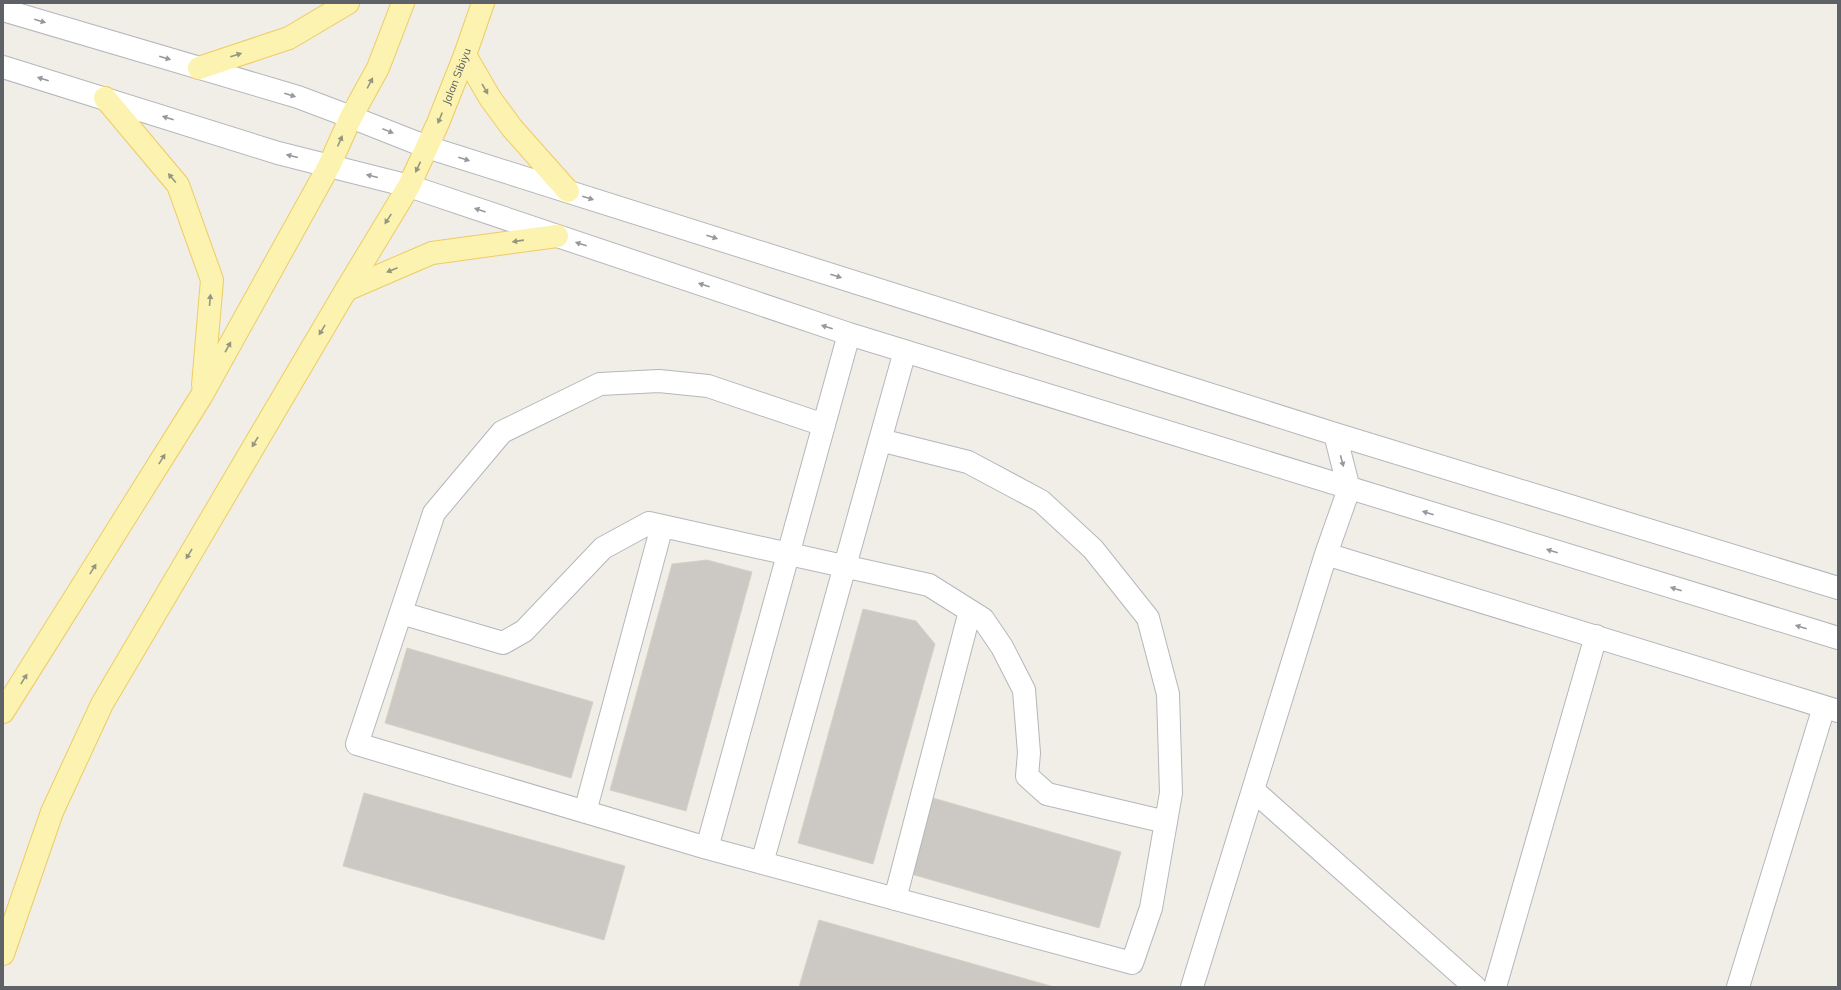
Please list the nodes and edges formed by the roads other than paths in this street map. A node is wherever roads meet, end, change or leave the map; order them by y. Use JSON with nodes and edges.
{"nodes":[{"id":1,"x":348,"y":3,"type":"edge"},
{"id":2,"x":403,"y":3,"type":"edge"},
{"id":3,"x":483,"y":3,"type":"edge"},
{"id":4,"x":3,"y":10,"type":"edge"},
{"id":5,"x":465,"y":55,"type":"junction"},
{"id":6,"x":3,"y":67,"type":"edge"},
{"id":7,"x":199,"y":68,"type":"junction"},
{"id":8,"x":105,"y":98,"type":"junction"},
{"id":9,"x":352,"y":117,"type":"junction"},
{"id":10,"x":427,"y":148,"type":"junction"},
{"id":11,"x":330,"y":166,"type":"junction"},
{"id":12,"x":409,"y":186,"type":"junction"},
{"id":13,"x":568,"y":191,"type":"junction"},
{"id":14,"x":557,"y":236,"type":"junction"},
{"id":15,"x":346,"y":290,"type":"junction"},
{"id":16,"x":849,"y":334,"type":"junction"},
{"id":17,"x":905,"y":351,"type":"junction"},
{"id":18,"x":202,"y":395,"type":"junction"},
{"id":19,"x":824,"y":425,"type":"junction"},
{"id":20,"x":1335,"y":434,"type":"junction"},
{"id":21,"x":880,"y":440,"type":"junction"},
{"id":22,"x":1349,"y":489,"type":"junction"},
{"id":23,"x":662,"y":526,"type":"junction"},
{"id":24,"x":788,"y":554,"type":"junction"},
{"id":25,"x":1326,"y":554,"type":"junction"},
{"id":26,"x":845,"y":565,"type":"junction"},
{"id":27,"x":1838,"y":588,"type":"edge"},
{"id":28,"x":970,"y":611,"type":"junction"},
{"id":29,"x":401,"y":613,"type":"junction"},
{"id":30,"x":1596,"y":636,"type":"junction"},
{"id":31,"x":1838,"y":638,"type":"edge"},
{"id":32,"x":1831,"y":709,"type":"edge"},
{"id":33,"x":3,"y":712,"type":"edge"},
{"id":34,"x":1253,"y":790,"type":"junction"},
{"id":35,"x":585,"y":812,"type":"junction"},
{"id":36,"x":1166,"y":822,"type":"junction"},
{"id":37,"x":707,"y":848,"type":"junction"},
{"id":38,"x":762,"y":863,"type":"junction"},
{"id":39,"x":895,"y":899,"type":"junction"},
{"id":40,"x":3,"y":954,"type":"edge"},
{"id":41,"x":1192,"y":987,"type":"edge"},
{"id":42,"x":1475,"y":987,"type":"edge"},
{"id":43,"x":1495,"y":987,"type":"edge"},
{"id":44,"x":1738,"y":987,"type":"edge"}],
"edges":[{"from":7,"to":1,"type":"main road","one_way":true},
{"from":9,"to":2,"type":"main road","one_way":true},
{"from":3,"to":5,"type":"main road","name":"Jalan Sibiyu"},
{"from":4,"to":7,"type":"street","one_way":true},
{"from":5,"to":10,"type":"main road","name":"Jalan Sibiyu","one_way":true},
{"from":5,"to":13,"type":"main road","one_way":true},
{"from":8,"to":6,"type":"street","one_way":true},
{"from":7,"to":9,"type":"street","one_way":true},
{"from":11,"to":8,"type":"street","one_way":true},
{"from":18,"to":8,"type":"main road","one_way":true},
{"from":9,"to":10,"type":"street","one_way":true},
{"from":11,"to":9,"type":"main road","one_way":true},
{"from":10,"to":12,"type":"main road","name":"Jalan Sibiyu","one_way":true},
{"from":10,"to":13,"type":"street","one_way":true},
{"from":12,"to":11,"type":"street","one_way":true},
{"from":18,"to":11,"type":"main road","one_way":true},
{"from":14,"to":12,"type":"street","one_way":true},
{"from":12,"to":15,"type":"main road","name":"Jalan Sibiyu","one_way":true},
{"from":13,"to":20,"type":"street","one_way":true},
{"from":14,"to":15,"type":"main road","one_way":true},
{"from":16,"to":14,"type":"street","one_way":true},
{"from":15,"to":40,"type":"main road","name":"Jalan Sibiyu","one_way":true},
{"from":16,"to":17,"type":"street"},
{"from":16,"to":19,"type":"street"},
{"from":17,"to":21,"type":"street"},
{"from":17,"to":22,"type":"street"},
{"from":33,"to":18,"type":"main road","one_way":true},
{"from":19,"to":24,"type":"street"},
{"from":19,"to":29,"type":"street"},
{"from":20,"to":22,"type":"street","one_way":true},
{"from":20,"to":27,"type":"street"},
{"from":21,"to":26,"type":"street"},
{"from":21,"to":36,"type":"street"},
{"from":22,"to":25,"type":"street"},
{"from":31,"to":22,"type":"street","one_way":true},
{"from":23,"to":24,"type":"street"},
{"from":23,"to":29,"type":"street"},
{"from":23,"to":35,"type":"street"},
{"from":24,"to":26,"type":"street"},
{"from":24,"to":37,"type":"street"},
{"from":25,"to":30,"type":"street"},
{"from":25,"to":34,"type":"street"},
{"from":26,"to":28,"type":"street"},
{"from":26,"to":38,"type":"street"},
{"from":28,"to":36,"type":"street"},
{"from":28,"to":39,"type":"street"},
{"from":29,"to":35,"type":"street"},
{"from":30,"to":32,"type":"street"},
{"from":30,"to":43,"type":"street"},
{"from":32,"to":44,"type":"street"},
{"from":34,"to":41,"type":"street"},
{"from":34,"to":42,"type":"street"},
{"from":35,"to":37,"type":"street"},
{"from":36,"to":39,"type":"street"},
{"from":37,"to":38,"type":"street"},
{"from":38,"to":39,"type":"street"}]}
